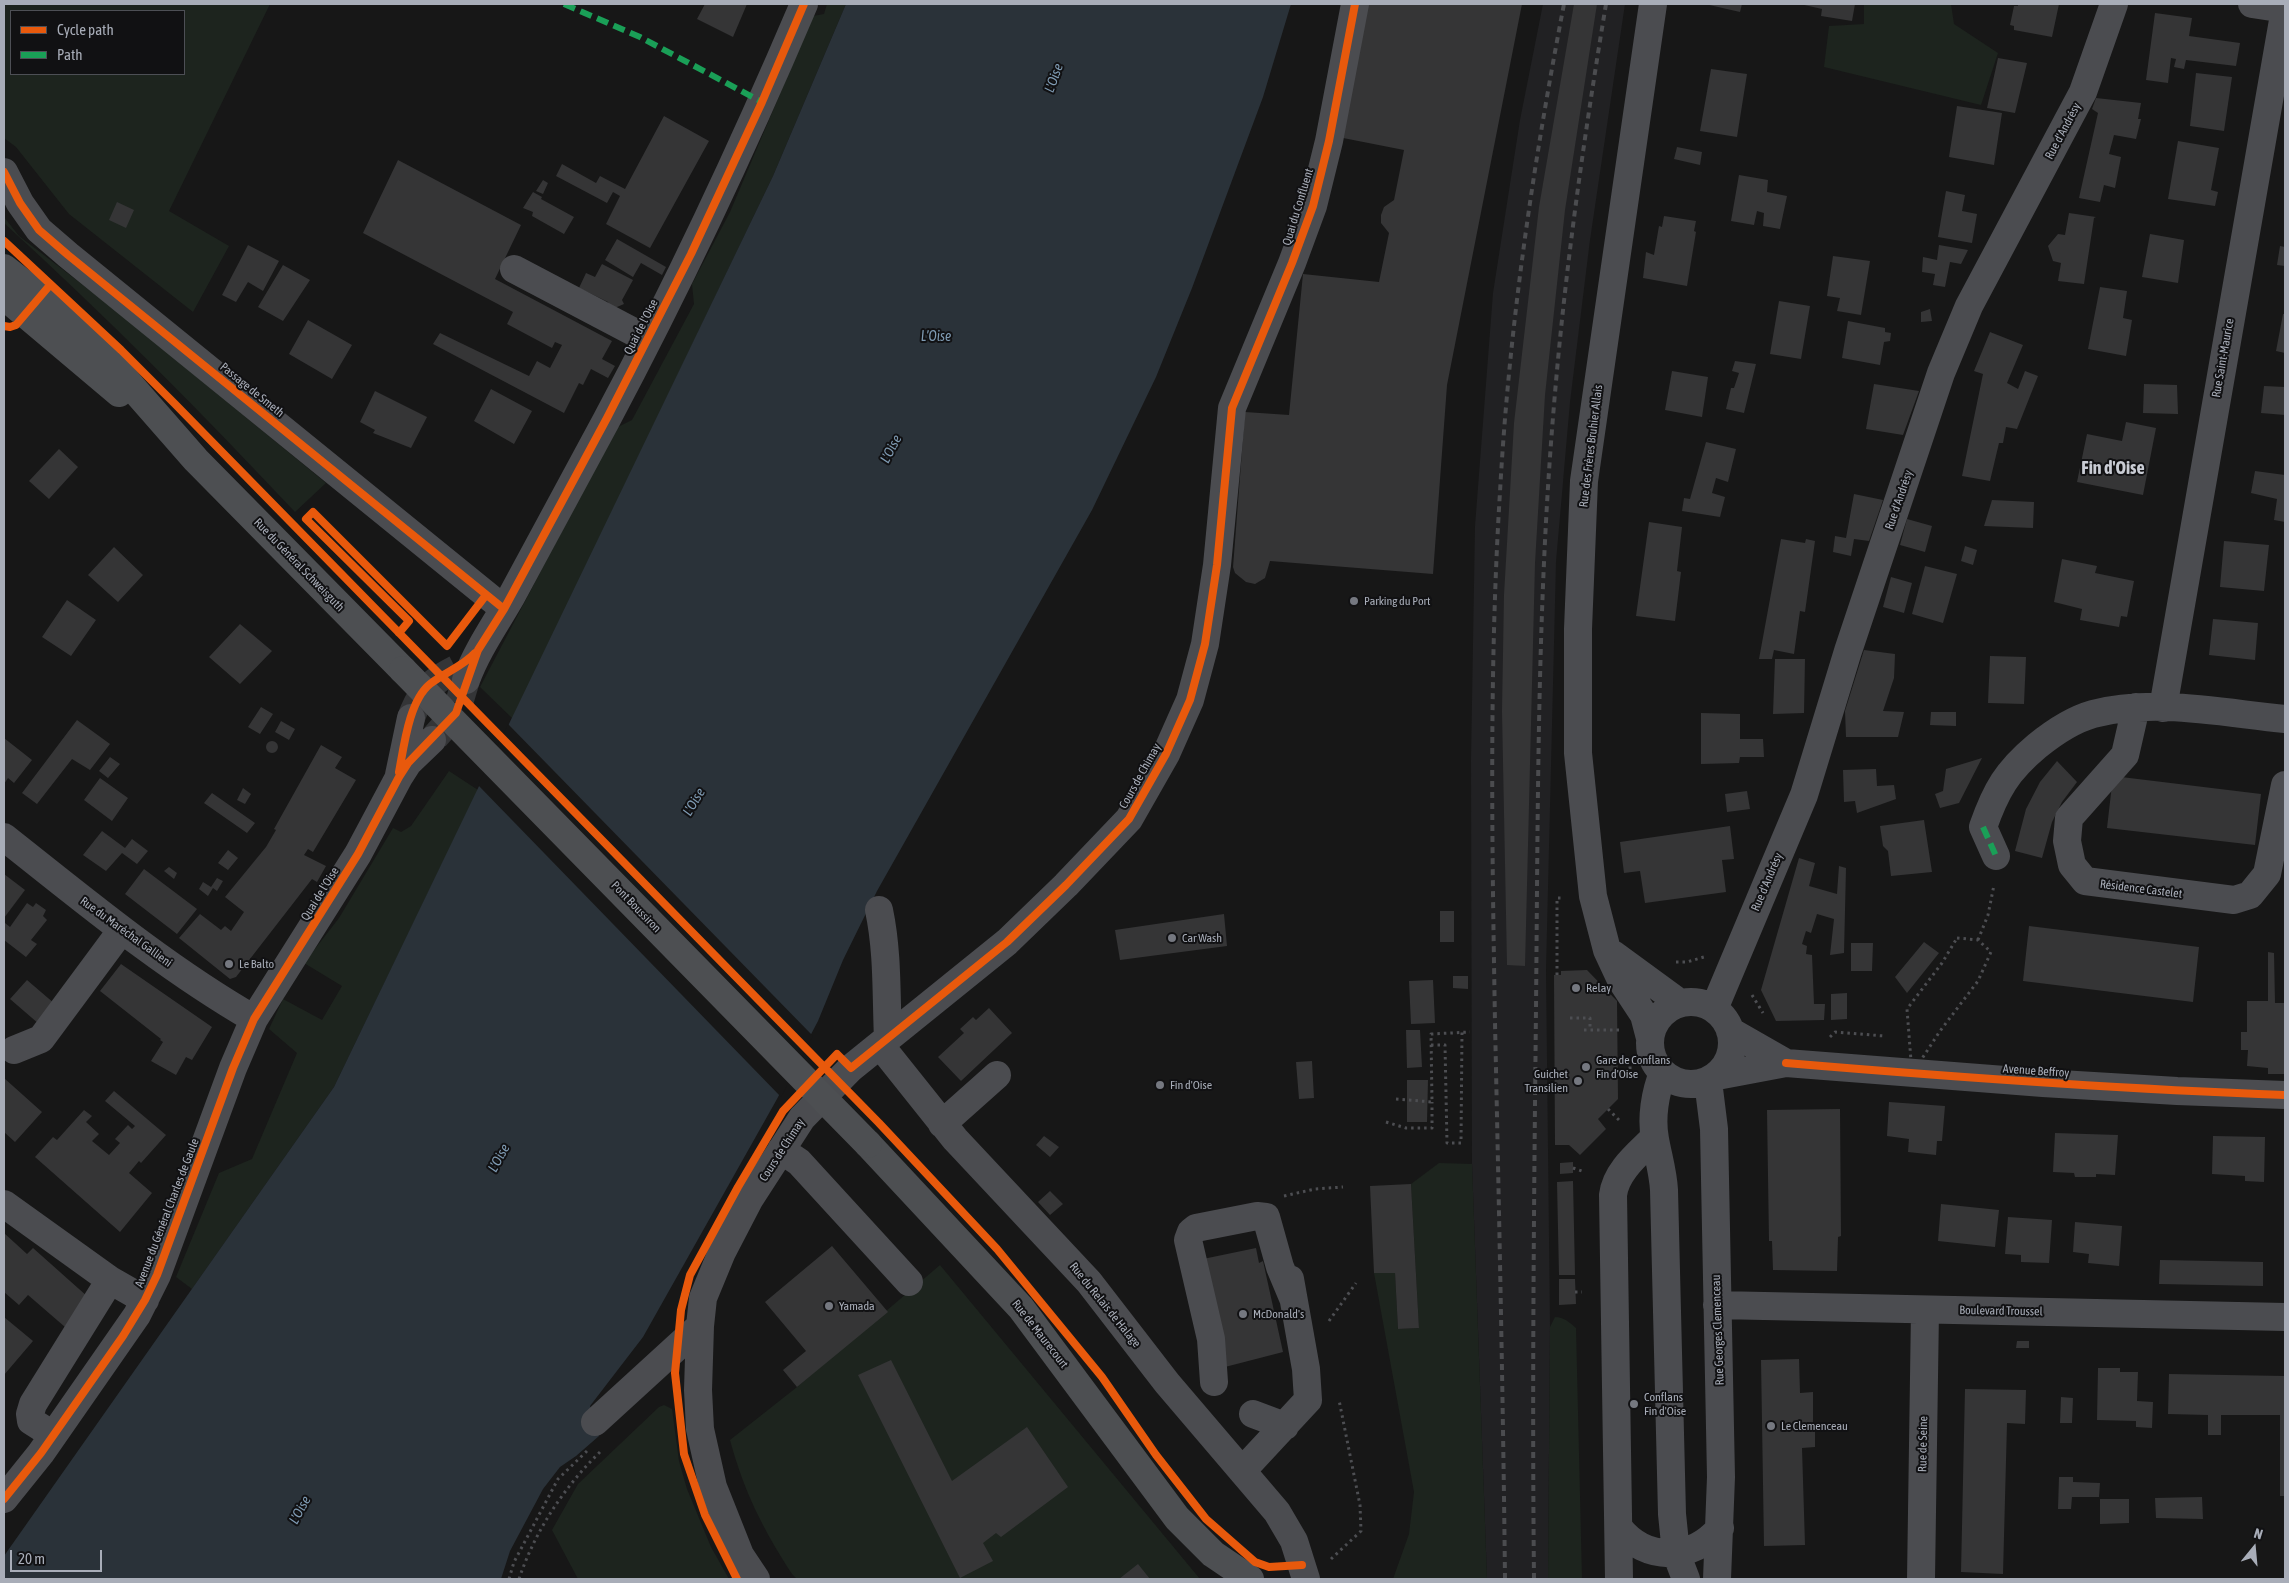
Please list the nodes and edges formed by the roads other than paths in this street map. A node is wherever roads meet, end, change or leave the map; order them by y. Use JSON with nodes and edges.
{"nodes":[{"id":1,"x":804,"y":4,"type":"edge"},
{"id":2,"x":1356,"y":4,"type":"edge"},
{"id":3,"x":1653,"y":4,"type":"edge"},
{"id":4,"x":2114,"y":4,"type":"edge"},
{"id":5,"x":2252,"y":4,"type":"edge"},
{"id":6,"x":2285,"y":9,"type":"edge"},
{"id":7,"x":4,"y":172,"type":"edge"},
{"id":8,"x":4,"y":268,"type":"edge"},
{"id":9,"x":514,"y":269,"type":"dead end"},
{"id":10,"x":10,"y":304,"type":"edge"},
{"id":11,"x":647,"y":339,"type":"junction"},
{"id":12,"x":1232,"y":408,"type":"joint"},
{"id":13,"x":196,"y":460,"type":"junction"},
{"id":14,"x":504,"y":608,"type":"junction"},
{"id":15,"x":403,"y":670,"type":"joint"},
{"id":16,"x":461,"y":675,"type":"tunnel mouth"},
{"id":17,"x":2136,"y":708,"type":"junction"},
{"id":18,"x":2163,"y":708,"type":"junction"},
{"id":19,"x":412,"y":718,"type":"tunnel mouth"},
{"id":20,"x":2285,"y":719,"type":"edge"},
{"id":21,"x":432,"y":740,"type":"tunnel mouth"},
{"id":22,"x":398,"y":777,"type":"junction"},
{"id":23,"x":2285,"y":785,"type":"edge"},
{"id":24,"x":4,"y":837,"type":"edge"},
{"id":25,"x":1996,"y":856,"type":"dead end"},
{"id":26,"x":878,"y":910,"type":"dead end"},
{"id":27,"x":121,"y":931,"type":"junction"},
{"id":28,"x":1607,"y":950,"type":"junction"},
{"id":29,"x":1680,"y":1003,"type":"junction"},
{"id":30,"x":1714,"y":1009,"type":"junction"},
{"id":31,"x":254,"y":1019,"type":"junction"},
{"id":32,"x":1730,"y":1030,"type":"junction"},
{"id":33,"x":1650,"y":1038,"type":"junction"},
{"id":34,"x":884,"y":1042,"type":"junction"},
{"id":35,"x":14,"y":1050,"type":"dead end"},
{"id":36,"x":1786,"y":1063,"type":"junction"},
{"id":37,"x":1663,"y":1073,"type":"junction"},
{"id":38,"x":996,"y":1075,"type":"dead end"},
{"id":39,"x":1713,"y":1078,"type":"junction"},
{"id":40,"x":2285,"y":1095,"type":"edge"},
{"id":41,"x":942,"y":1124,"type":"junction"},
{"id":42,"x":1654,"y":1138,"type":"junction"},
{"id":43,"x":868,"y":1144,"type":"joint"},
{"id":44,"x":781,"y":1150,"type":"junction"},
{"id":45,"x":4,"y":1204,"type":"edge"},
{"id":46,"x":110,"y":1280,"type":"junction"},
{"id":47,"x":909,"y":1282,"type":"dead end"},
{"id":48,"x":145,"y":1300,"type":"junction"},
{"id":49,"x":1717,"y":1305,"type":"junction"},
{"id":50,"x":1925,"y":1310,"type":"junction"},
{"id":51,"x":2285,"y":1317,"type":"edge"},
{"id":52,"x":700,"y":1326,"type":"junction"},
{"id":53,"x":1214,"y":1382,"type":"dead end"},
{"id":54,"x":1253,"y":1414,"type":"dead end"},
{"id":55,"x":1285,"y":1426,"type":"junction"},
{"id":56,"x":53,"y":1435,"type":"junction"},
{"id":57,"x":598,"y":1438,"type":"road end"},
{"id":58,"x":1243,"y":1470,"type":"junction"},
{"id":59,"x":4,"y":1499,"type":"edge"},
{"id":60,"x":1619,"y":1528,"type":"junction"},
{"id":61,"x":1720,"y":1528,"type":"junction"},
{"id":62,"x":1194,"y":1538,"type":"junction"},
{"id":63,"x":1676,"y":1552,"type":"junction"},
{"id":64,"x":756,"y":1579,"type":"edge"},
{"id":65,"x":1216,"y":1579,"type":"edge"},
{"id":66,"x":1250,"y":1579,"type":"edge"},
{"id":67,"x":1306,"y":1579,"type":"edge"},
{"id":68,"x":1619,"y":1579,"type":"edge"},
{"id":69,"x":1686,"y":1579,"type":"edge"},
{"id":70,"x":1717,"y":1579,"type":"edge"},
{"id":71,"x":1921,"y":1579,"type":"edge"}],
"edges":[{"from":1,"to":11,"type":"street","name":"Quai de l'Oise"},
{"from":2,"to":12,"type":"street","name":"Quai du Confluent"},
{"from":3,"to":28,"type":"street","name":"Rue des Frères Bruhier Allais"},
{"from":4,"to":30,"type":"street","name":"Rue d'Andrésy"},
{"from":5,"to":6,"type":"street"},
{"from":6,"to":18,"type":"street","name":"Rue Saint-Maurice"},
{"from":7,"to":14,"type":"street","name":"Passage de Smeth"},
{"from":8,"to":13,"type":"main road","name":"Rue du Général Schweisguth"},
{"from":9,"to":11,"type":"street"},
{"from":10,"to":13,"type":"main road","name":"Rue du Général Schweisguth"},
{"from":11,"to":14,"type":"street","name":"Quai de l'Oise"},
{"from":12,"to":34,"type":"street","name":"Cours de Chimay"},
{"from":13,"to":15,"type":"main road","name":"Rue du Général Schweisguth"},
{"from":14,"to":16,"type":"street","name":"Quai de l'Oise"},
{"from":15,"to":43,"type":"main road","name":"Pont Boussiron","bridge":true},
{"from":17,"to":18,"type":"street"},
{"from":17,"to":23,"type":"street","name":"Résidence Castelet"},
{"from":17,"to":25,"type":"street"},
{"from":18,"to":20,"type":"street"},
{"from":19,"to":22,"type":"street","name":"Quai de l'Oise"},
{"from":21,"to":22,"type":"street","name":"Quai de l'Oise"},
{"from":22,"to":31,"type":"street","name":"Quai de l'Oise"},
{"from":24,"to":27,"type":"street","name":"Rue du Maréchal Gallieni"},
{"from":26,"to":34,"type":"street"},
{"from":27,"to":31,"type":"street","name":"Rue du Maréchal Gallieni"},
{"from":27,"to":35,"type":"street"},
{"from":28,"to":29,"type":"street"},
{"from":28,"to":33,"type":"street","name":"Rue des Frères Bruhier Allais"},
{"from":29,"to":30,"type":"street"},
{"from":29,"to":33,"type":"street"},
{"from":30,"to":32,"type":"street"},
{"from":31,"to":48,"type":"street","name":"Avenue du Général Charles de Gaule"},
{"from":32,"to":36,"type":"street"},
{"from":32,"to":39,"type":"street"},
{"from":33,"to":37,"type":"street"},
{"from":34,"to":41,"type":"street","name":"Rue du Relais de Halage"},
{"from":34,"to":44,"type":"street","name":"Cours de Chimay"},
{"from":36,"to":39,"type":"street"},
{"from":36,"to":40,"type":"street","name":"Avenue Beffroy"},
{"from":37,"to":39,"type":"street"},
{"from":37,"to":42,"type":"street"},
{"from":38,"to":41,"type":"street"},
{"from":39,"to":49,"type":"street","name":"Rue Georges Clemenceau"},
{"from":41,"to":58,"type":"street","name":"Rue du Relais de Halage"},
{"from":42,"to":60,"type":"street"},
{"from":42,"to":63,"type":"street"},
{"from":43,"to":62,"type":"main road","name":"Rue de Maurecourt"},
{"from":44,"to":47,"type":"street"},
{"from":44,"to":52,"type":"street","name":"Cours de Chimay"},
{"from":45,"to":46,"type":"street"},
{"from":46,"to":48,"type":"street"},
{"from":46,"to":56,"type":"street"},
{"from":48,"to":56,"type":"street","name":"Avenue du Général Charles de Gaule"},
{"from":49,"to":50,"type":"street","name":"Boulevard Troussel"},
{"from":49,"to":61,"type":"street","name":"Rue Georges Clemenceau"},
{"from":50,"to":51,"type":"street","name":"Boulevard Troussel"},
{"from":50,"to":71,"type":"street","name":"Rue de Seine"},
{"from":52,"to":57,"type":"street"},
{"from":52,"to":64,"type":"street","name":"Cours de Chimay"},
{"from":53,"to":55,"type":"street"},
{"from":54,"to":55,"type":"street"},
{"from":55,"to":58,"type":"street"},
{"from":56,"to":59,"type":"street","name":"Avenue du Général Charles de Gaule"},
{"from":58,"to":67,"type":"street","name":"Rue du Relais de Halage"},
{"from":60,"to":63,"type":"street"},
{"from":60,"to":68,"type":"street"},
{"from":61,"to":63,"type":"street"},
{"from":61,"to":70,"type":"street","name":"Rue Georges Clemenceau"},
{"from":62,"to":65,"type":"main road","name":"Rue de Maurecourt"},
{"from":62,"to":66,"type":"main road","name":"Rue de Maurecourt"},
{"from":63,"to":69,"type":"street"}]}
